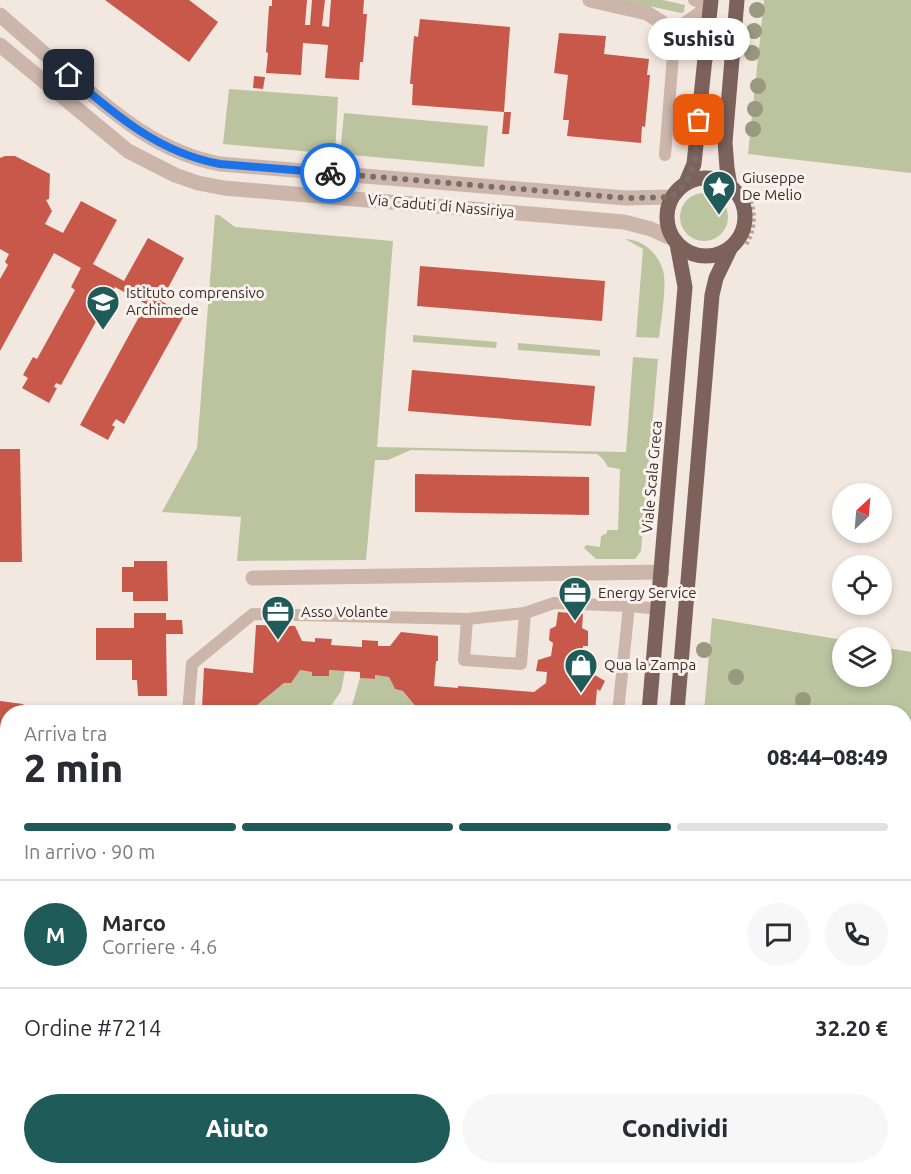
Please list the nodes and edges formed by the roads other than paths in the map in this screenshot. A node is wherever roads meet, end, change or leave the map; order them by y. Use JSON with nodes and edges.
{"nodes":[{"id":1,"x":590,"y":0,"type":"edge"},
{"id":2,"x":694,"y":0,"type":"edge"},
{"id":3,"x":737,"y":0,"type":"edge"},
{"id":4,"x":711,"y":4,"type":"edge"},
{"id":5,"x":0,"y":15,"type":"edge"},
{"id":6,"x":675,"y":31,"type":"junction"},
{"id":7,"x":0,"y":45,"type":"edge"},
{"id":8,"x":706,"y":58,"type":"junction"},
{"id":9,"x":665,"y":156,"type":"dead end"},
{"id":10,"x":686,"y":183,"type":"junction"},
{"id":11,"x":730,"y":186,"type":"junction"},
{"id":12,"x":672,"y":197,"type":"junction"},
{"id":13,"x":675,"y":242,"type":"junction"},
{"id":14,"x":730,"y":249,"type":"junction"},
{"id":15,"x":662,"y":572,"type":"junction"},
{"id":16,"x":253,"y":578,"type":"dead end"},
{"id":17,"x":629,"y":606,"type":"junction"},
{"id":18,"x":659,"y":609,"type":"junction"},
{"id":19,"x":525,"y":613,"type":"junction"},
{"id":20,"x":467,"y":619,"type":"junction"},
{"id":21,"x":189,"y":705,"type":"edge"},
{"id":22,"x":619,"y":705,"type":"edge"},
{"id":23,"x":650,"y":705,"type":"edge"},
{"id":24,"x":678,"y":705,"type":"edge"}],
"edges":[{"from":1,"to":6,"type":"street"},
{"from":2,"to":4,"type":"lane"},
{"from":3,"to":11,"type":"main road"},
{"from":4,"to":6,"type":"street"},
{"from":4,"to":8,"type":"main road"},
{"from":5,"to":12,"type":"street","name":"Via Caduti di Nassiriya"},
{"from":6,"to":8,"type":"street"},
{"from":6,"to":9,"type":"lane"},
{"from":7,"to":13,"type":"street","name":"Via Caduti di Nassiriya"},
{"from":8,"to":10,"type":"main road"},
{"from":10,"to":11,"type":"main road"},
{"from":10,"to":12,"type":"main road"},
{"from":11,"to":14,"type":"main road"},
{"from":12,"to":13,"type":"main road"},
{"from":13,"to":14,"type":"main road"},
{"from":13,"to":15,"type":"main road","name":"Viale Scala Greca"},
{"from":14,"to":24,"type":"main road"},
{"from":15,"to":16,"type":"street"},
{"from":15,"to":18,"type":"main road","name":"Viale Scala Greca"},
{"from":17,"to":18,"type":"lane"},
{"from":17,"to":19,"type":"lane"},
{"from":17,"to":22,"type":"lane"},
{"from":18,"to":23,"type":"main road","name":"Viale Scala Greca"},
{"from":19,"to":20,"type":"lane"},
{"from":19,"to":20,"type":"lane"},
{"from":20,"to":21,"type":"lane"}]}
